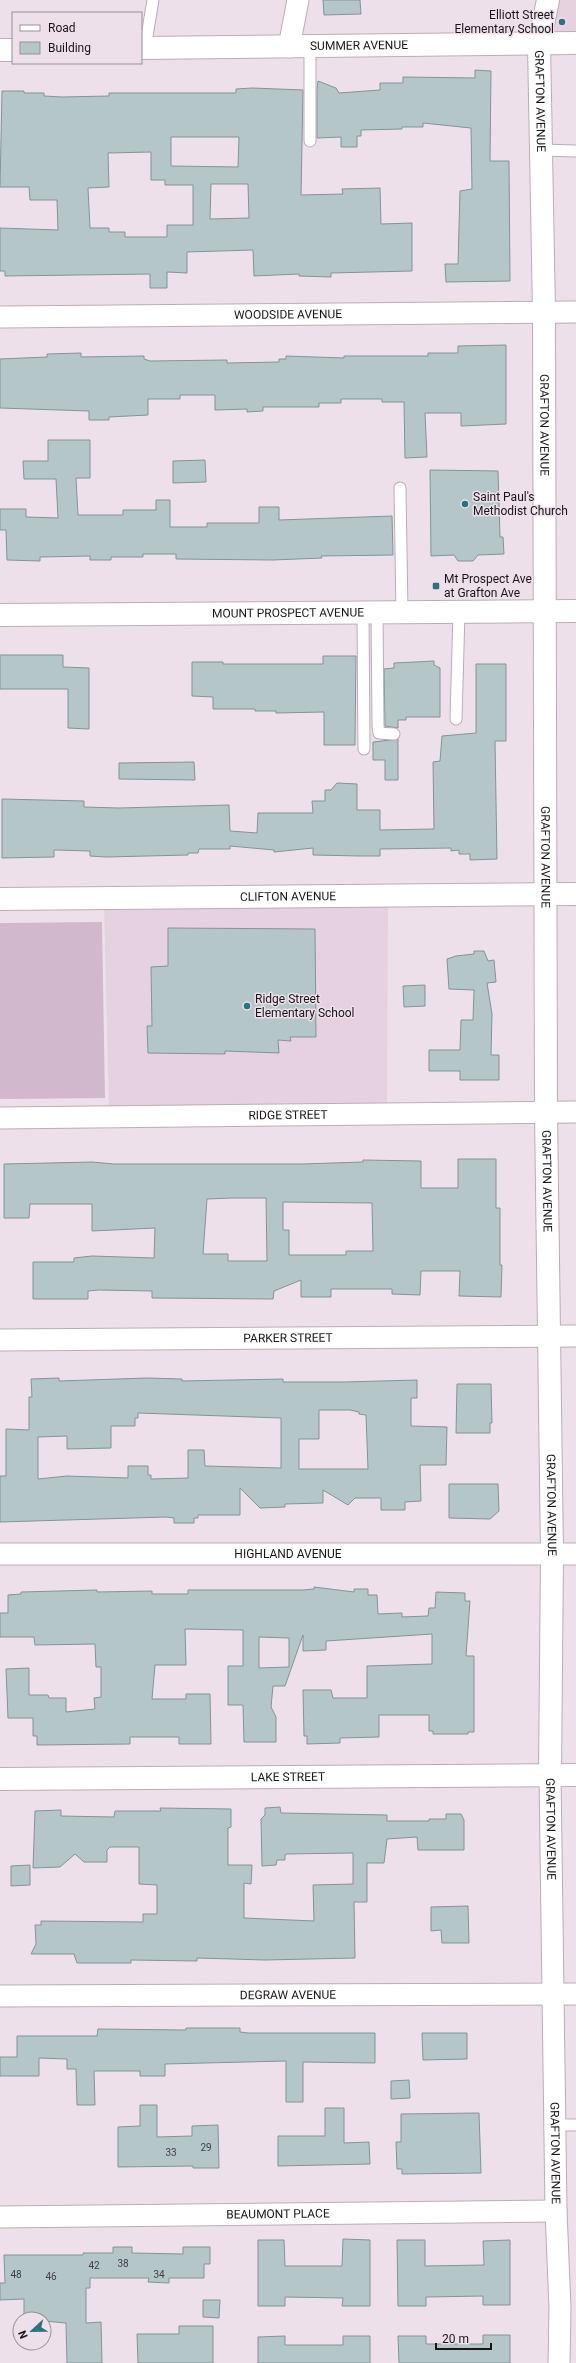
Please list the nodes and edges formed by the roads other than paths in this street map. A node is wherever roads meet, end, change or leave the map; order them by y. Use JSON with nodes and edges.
{"nodes":[{"id":1,"x":153,"y":0,"type":"edge"},
{"id":2,"x":298,"y":0,"type":"edge"},
{"id":3,"x":548,"y":0,"type":"edge"},
{"id":4,"x":576,"y":43,"type":"edge"},
{"id":5,"x":539,"y":44,"type":"junction"},
{"id":6,"x":289,"y":46,"type":"junction"},
{"id":7,"x":310,"y":46,"type":"junction"},
{"id":8,"x":143,"y":48,"type":"edge"},
{"id":9,"x":0,"y":50,"type":"edge"},
{"id":10,"x":12,"y":50,"type":"edge"},
{"id":11,"x":310,"y":141,"type":"dead end"},
{"id":12,"x":541,"y":150,"type":"junction"},
{"id":13,"x":576,"y":151,"type":"edge"},
{"id":14,"x":544,"y":312,"type":"junction"},
{"id":15,"x":576,"y":312,"type":"edge"},
{"id":16,"x":0,"y":317,"type":"edge"},
{"id":17,"x":400,"y":488,"type":"dead end"},
{"id":18,"x":546,"y":611,"type":"junction"},
{"id":19,"x":576,"y":611,"type":"edge"},
{"id":20,"x":402,"y":612,"type":"junction"},
{"id":21,"x":459,"y":612,"type":"junction"},
{"id":22,"x":370,"y":613,"type":"junction"},
{"id":23,"x":0,"y":615,"type":"edge"},
{"id":24,"x":456,"y":720,"type":"dead end"},
{"id":25,"x":394,"y":734,"type":"dead end"},
{"id":26,"x":364,"y":749,"type":"dead end"},
{"id":27,"x":546,"y":894,"type":"junction"},
{"id":28,"x":576,"y":894,"type":"edge"},
{"id":29,"x":0,"y":899,"type":"edge"},
{"id":30,"x":546,"y":1112,"type":"junction"},
{"id":31,"x":576,"y":1112,"type":"edge"},
{"id":32,"x":0,"y":1118,"type":"edge"},
{"id":33,"x":550,"y":1336,"type":"junction"},
{"id":34,"x":576,"y":1336,"type":"edge"},
{"id":35,"x":0,"y":1340,"type":"edge"},
{"id":36,"x":0,"y":1554,"type":"edge"},
{"id":37,"x":552,"y":1554,"type":"junction"},
{"id":38,"x":576,"y":1554,"type":"edge"},
{"id":39,"x":550,"y":1775,"type":"junction"},
{"id":40,"x":576,"y":1775,"type":"edge"},
{"id":41,"x":0,"y":1779,"type":"edge"},
{"id":42,"x":553,"y":1993,"type":"junction"},
{"id":43,"x":576,"y":1994,"type":"edge"},
{"id":44,"x":0,"y":1996,"type":"edge"},
{"id":45,"x":555,"y":2125,"type":"junction"},
{"id":46,"x":576,"y":2125,"type":"edge"},
{"id":47,"x":556,"y":2211,"type":"junction"},
{"id":48,"x":0,"y":2217,"type":"edge"},
{"id":49,"x":568,"y":2308,"type":"edge"},
{"id":50,"x":559,"y":2363,"type":"edge"}],
"edges":[{"from":1,"to":8,"type":"lane"},
{"from":2,"to":6,"type":"street"},
{"from":3,"to":5,"type":"street","name":"GRAFTON AVENUE"},
{"from":4,"to":5,"type":"street","name":"SUMMER AVENUE"},
{"from":5,"to":7,"type":"street","name":"SUMMER AVENUE"},
{"from":5,"to":12,"type":"street","name":"GRAFTON AVENUE"},
{"from":6,"to":7,"type":"street","name":"SUMMER AVENUE"},
{"from":6,"to":8,"type":"street","name":"SUMMER AVENUE"},
{"from":7,"to":11,"type":"lane"},
{"from":9,"to":10,"type":"street"},
{"from":12,"to":13,"type":"lane"},
{"from":12,"to":14,"type":"street","name":"GRAFTON AVENUE"},
{"from":14,"to":15,"type":"street","name":"WOODSIDE AVENUE"},
{"from":14,"to":16,"type":"street","name":"WOODSIDE AVENUE"},
{"from":14,"to":18,"type":"street","name":"GRAFTON AVENUE"},
{"from":17,"to":20,"type":"lane"},
{"from":18,"to":19,"type":"street","name":"MOUNT PROSPECT AVENUE"},
{"from":18,"to":21,"type":"street","name":"MOUNT PROSPECT AVENUE"},
{"from":18,"to":27,"type":"street","name":"GRAFTON AVENUE"},
{"from":20,"to":21,"type":"street","name":"MOUNT PROSPECT AVENUE"},
{"from":20,"to":22,"type":"street","name":"MOUNT PROSPECT AVENUE"},
{"from":21,"to":24,"type":"lane"},
{"from":22,"to":23,"type":"street","name":"MOUNT PROSPECT AVENUE"},
{"from":22,"to":25,"type":"lane"},
{"from":22,"to":26,"type":"lane"},
{"from":27,"to":28,"type":"street","name":"CLIFTON AVENUE"},
{"from":27,"to":29,"type":"street","name":"CLIFTON AVENUE"},
{"from":27,"to":30,"type":"street","name":"GRAFTON AVENUE"},
{"from":30,"to":31,"type":"street","name":"RIDGE STREET"},
{"from":30,"to":32,"type":"street","name":"RIDGE STREET"},
{"from":30,"to":33,"type":"street","name":"GRAFTON AVENUE"},
{"from":33,"to":34,"type":"street","name":"PARKER STREET"},
{"from":33,"to":35,"type":"street","name":"PARKER STREET"},
{"from":33,"to":37,"type":"street","name":"GRAFTON AVENUE"},
{"from":36,"to":37,"type":"street","name":"HIGHLAND AVENUE"},
{"from":37,"to":38,"type":"street","name":"HIGHLAND AVENUE"},
{"from":37,"to":39,"type":"street","name":"GRAFTON AVENUE"},
{"from":39,"to":40,"type":"street","name":"LAKE STREET"},
{"from":39,"to":41,"type":"street","name":"LAKE STREET"},
{"from":39,"to":42,"type":"street","name":"GRAFTON AVENUE"},
{"from":42,"to":43,"type":"street","name":"DEGRAW AVENUE"},
{"from":42,"to":44,"type":"street","name":"DEGRAW AVENUE"},
{"from":42,"to":45,"type":"street","name":"GRAFTON AVENUE"},
{"from":45,"to":46,"type":"lane"},
{"from":45,"to":47,"type":"street","name":"GRAFTON AVENUE"},
{"from":47,"to":48,"type":"street","name":"BEAUMONT PLACE"},
{"from":47,"to":49,"type":"street","name":"GRAFTON AVENUE"},
{"from":49,"to":50,"type":"street","name":"GRAFTON AVENUE"}]}
